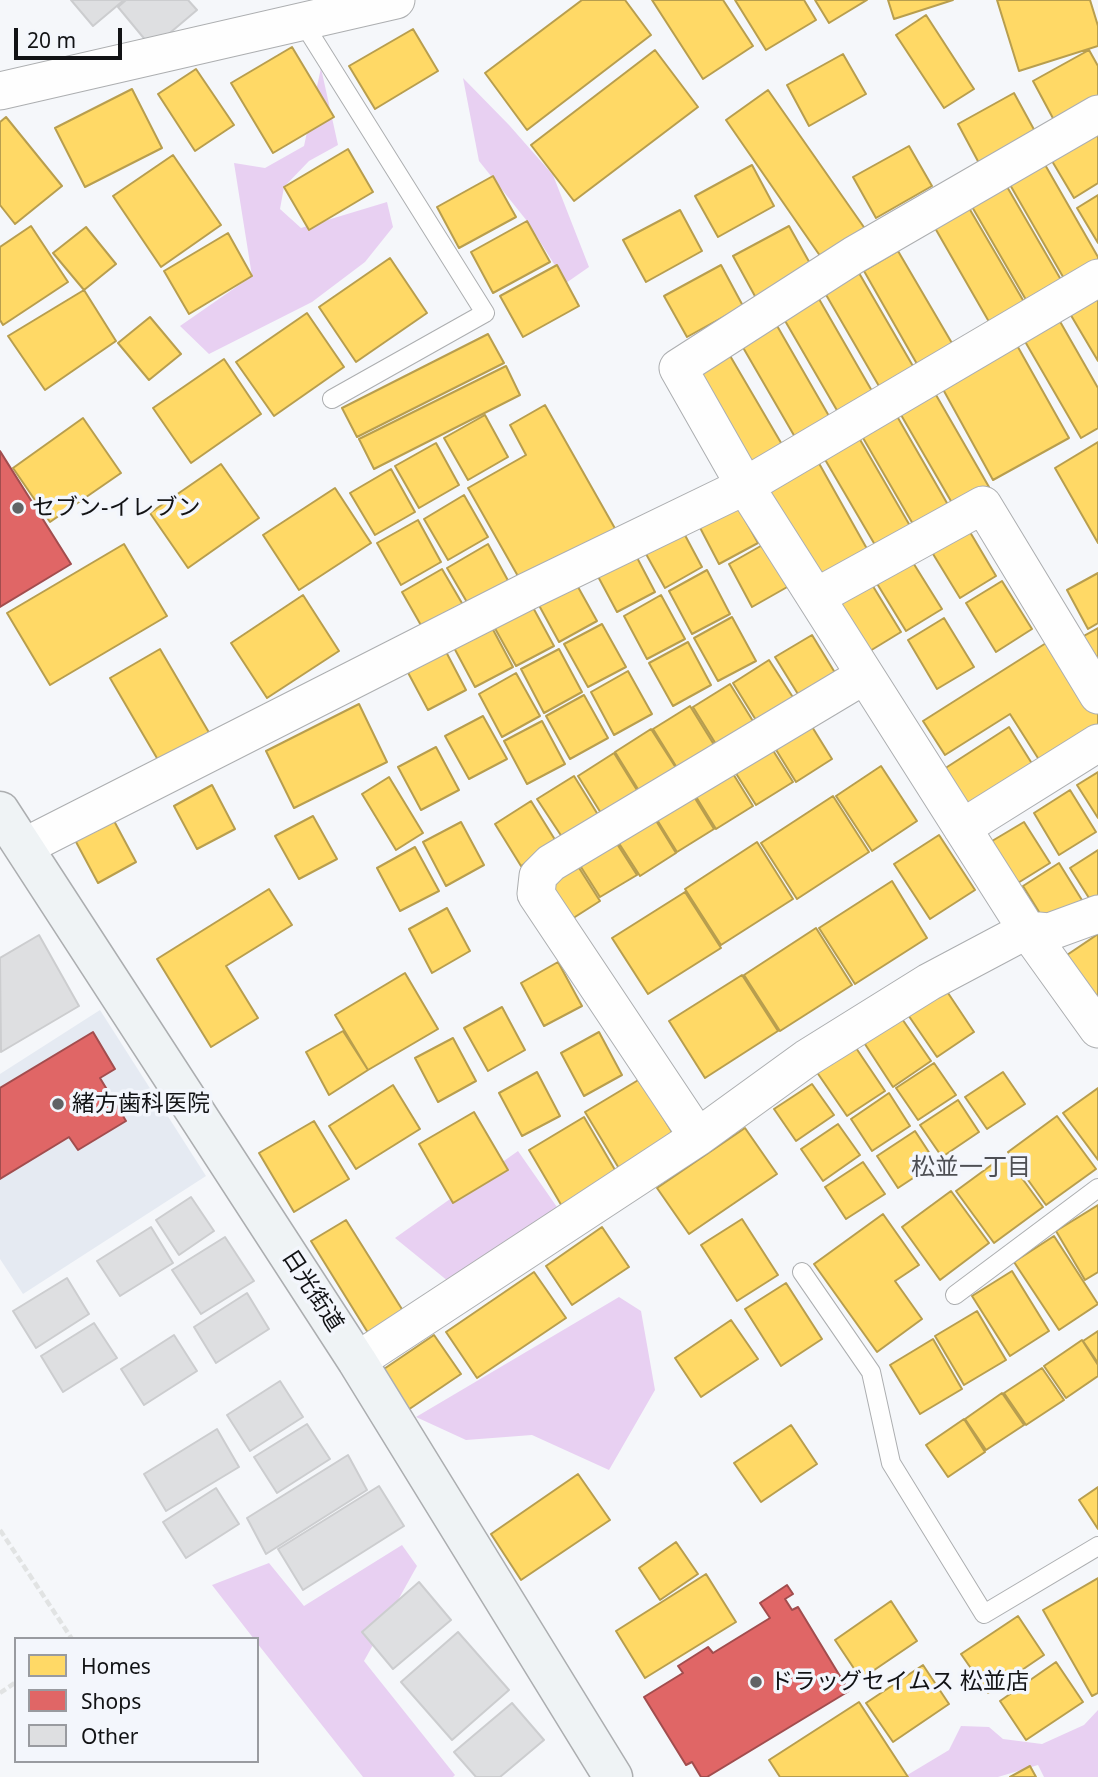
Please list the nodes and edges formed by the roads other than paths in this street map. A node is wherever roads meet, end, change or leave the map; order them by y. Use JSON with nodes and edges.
{"nodes":[{"id":1,"x":396,"y":0,"type":"edge"},
{"id":2,"x":302,"y":21,"type":"junction"},
{"id":3,"x":0,"y":91,"type":"edge"},
{"id":4,"x":1098,"y":114,"type":"edge"},
{"id":5,"x":1098,"y":278,"type":"edge"},
{"id":6,"x":332,"y":399,"type":"dead end"},
{"id":7,"x":745,"y":486,"type":"junction"},
{"id":8,"x":816,"y":597,"type":"junction"},
{"id":9,"x":865,"y":675,"type":"junction"},
{"id":10,"x":1098,"y":695,"type":"edge"},
{"id":11,"x":1098,"y":743,"type":"edge"},
{"id":12,"x":0,"y":812,"type":"edge"},
{"id":13,"x":962,"y":828,"type":"junction"},
{"id":14,"x":24,"y":848,"type":"junction"},
{"id":15,"x":1098,"y":914,"type":"edge"},
{"id":16,"x":1027,"y":930,"type":"junction"},
{"id":17,"x":1098,"y":1029,"type":"edge"},
{"id":18,"x":698,"y":1137,"type":"junction"},
{"id":19,"x":1098,"y":1188,"type":"edge"},
{"id":20,"x":802,"y":1272,"type":"dead end"},
{"id":21,"x":955,"y":1295,"type":"dead end"},
{"id":22,"x":357,"y":1361,"type":"junction"},
{"id":23,"x":1098,"y":1546,"type":"edge"},
{"id":24,"x":613,"y":1777,"type":"edge"}],
"edges":[{"from":1,"to":2,"type":"street"},
{"from":2,"to":3,"type":"street"},
{"from":2,"to":6,"type":"lane"},
{"from":4,"to":7,"type":"street"},
{"from":5,"to":7,"type":"street"},
{"from":7,"to":8,"type":"street"},
{"from":7,"to":14,"type":"street"},
{"from":8,"to":9,"type":"street"},
{"from":8,"to":10,"type":"street"},
{"from":9,"to":13,"type":"street"},
{"from":9,"to":18,"type":"street"},
{"from":11,"to":13,"type":"street"},
{"from":12,"to":14,"type":"main road","name":"日光街道"},
{"from":13,"to":16,"type":"street"},
{"from":14,"to":22,"type":"main road","name":"日光街道"},
{"from":15,"to":16,"type":"street"},
{"from":16,"to":17,"type":"street"},
{"from":16,"to":18,"type":"street"},
{"from":18,"to":22,"type":"street"},
{"from":19,"to":21,"type":"lane"},
{"from":20,"to":23,"type":"lane"},
{"from":22,"to":24,"type":"main road","name":"日光街道"}]}
